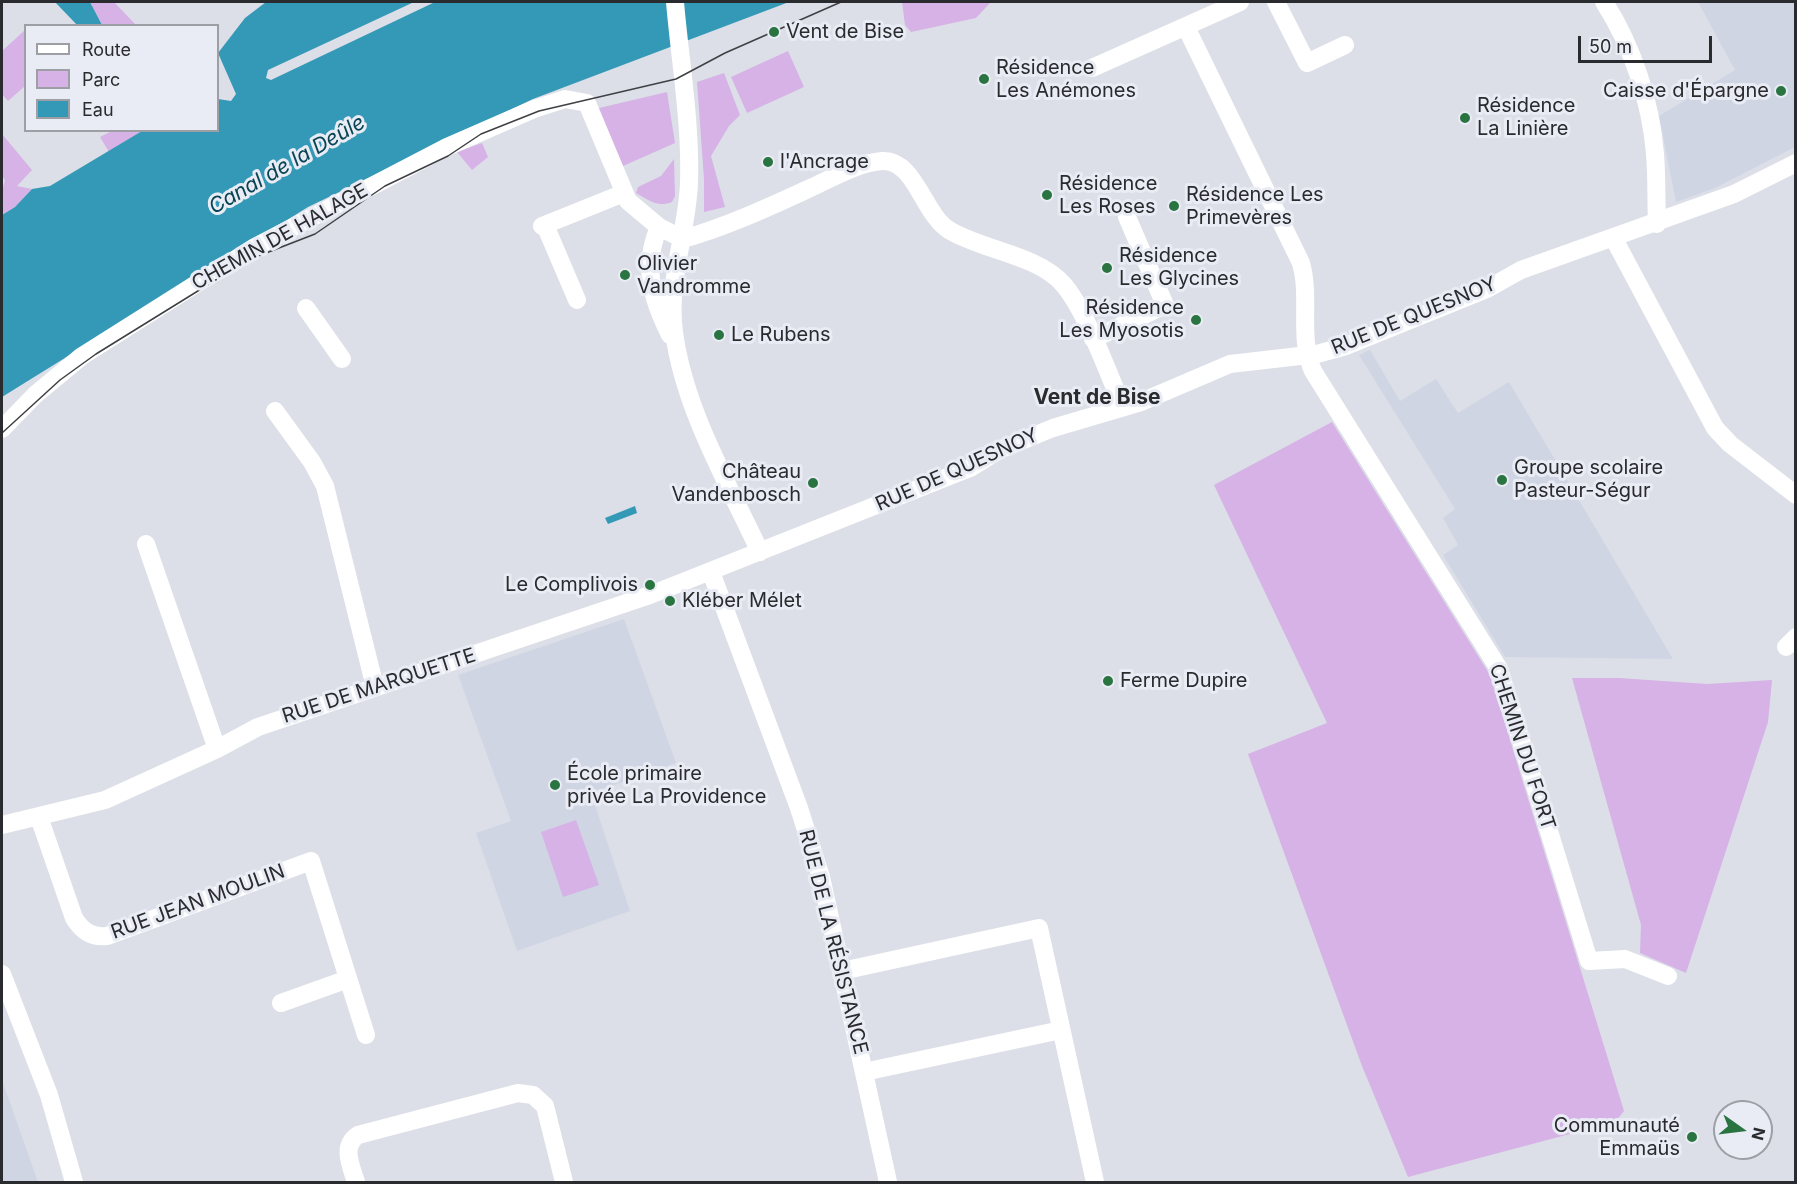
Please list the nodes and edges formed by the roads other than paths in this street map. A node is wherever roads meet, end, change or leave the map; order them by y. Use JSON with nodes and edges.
{"nodes":[{"id":1,"x":675,"y":2,"type":"edge"},
{"id":2,"x":1240,"y":2,"type":"edge"},
{"id":3,"x":1276,"y":2,"type":"edge"},
{"id":4,"x":1604,"y":2,"type":"edge"},
{"id":5,"x":1186,"y":27,"type":"junction"},
{"id":6,"x":1345,"y":45,"type":"dead end"},
{"id":7,"x":1092,"y":68,"type":"dead end"},
{"id":8,"x":1796,"y":163,"type":"edge"},
{"id":9,"x":624,"y":193,"type":"junction"},
{"id":10,"x":1127,"y":217,"type":"dead end"},
{"id":11,"x":1657,"y":224,"type":"junction"},
{"id":12,"x":659,"y":227,"type":"junction"},
{"id":13,"x":683,"y":239,"type":"junction"},
{"id":14,"x":1614,"y":239,"type":"junction"},
{"id":15,"x":577,"y":300,"type":"dead end"},
{"id":16,"x":306,"y":308,"type":"dead end"},
{"id":17,"x":1093,"y":339,"type":"junction"},
{"id":18,"x":677,"y":350,"type":"junction"},
{"id":19,"x":1307,"y":355,"type":"junction"},
{"id":20,"x":342,"y":358,"type":"dead end"},
{"id":21,"x":1123,"y":407,"type":"junction"},
{"id":22,"x":275,"y":411,"type":"dead end"},
{"id":23,"x":2,"y":429,"type":"edge"},
{"id":24,"x":1796,"y":495,"type":"edge"},
{"id":25,"x":146,"y":544,"type":"dead end"},
{"id":26,"x":760,"y":552,"type":"junction"},
{"id":27,"x":711,"y":573,"type":"junction"},
{"id":28,"x":375,"y":687,"type":"junction"},
{"id":29,"x":218,"y":749,"type":"junction"},
{"id":30,"x":39,"y":817,"type":"junction"},
{"id":31,"x":2,"y":825,"type":"edge"},
{"id":32,"x":843,"y":971,"type":"junction"},
{"id":33,"x":2,"y":974,"type":"edge"},
{"id":34,"x":1668,"y":976,"type":"dead end"},
{"id":35,"x":348,"y":979,"type":"junction"},
{"id":36,"x":281,"y":1003,"type":"dead end"},
{"id":37,"x":1061,"y":1030,"type":"junction"},
{"id":38,"x":366,"y":1035,"type":"dead end"},
{"id":39,"x":864,"y":1072,"type":"junction"},
{"id":40,"x":74,"y":1182,"type":"edge"},
{"id":41,"x":356,"y":1182,"type":"edge"},
{"id":42,"x":564,"y":1182,"type":"edge"},
{"id":43,"x":888,"y":1182,"type":"edge"},
{"id":44,"x":1095,"y":1182,"type":"edge"}],
"edges":[{"from":1,"to":13,"type":"street"},
{"from":2,"to":5,"type":"street"},
{"from":3,"to":6,"type":"street"},
{"from":4,"to":11,"type":"street"},
{"from":5,"to":7,"type":"street"},
{"from":5,"to":19,"type":"street"},
{"from":8,"to":11,"type":"street","name":"RUE DE QUESNOY"},
{"from":9,"to":12,"type":"street"},
{"from":9,"to":15,"type":"street"},
{"from":9,"to":23,"type":"street","name":"CHEMIN DE HALAGE"},
{"from":10,"to":17,"type":"street"},
{"from":11,"to":14,"type":"street","name":"RUE DE QUESNOY"},
{"from":12,"to":13,"type":"street"},
{"from":12,"to":18,"type":"street"},
{"from":13,"to":17,"type":"street"},
{"from":13,"to":18,"type":"street"},
{"from":14,"to":19,"type":"street","name":"RUE DE QUESNOY"},
{"from":14,"to":24,"type":"street"},
{"from":16,"to":20,"type":"street"},
{"from":17,"to":21,"type":"street"},
{"from":18,"to":26,"type":"street"},
{"from":19,"to":21,"type":"street","name":"RUE DE QUESNOY"},
{"from":19,"to":34,"type":"street","name":"CHEMIN DU FORT"},
{"from":21,"to":26,"type":"street","name":"RUE DE QUESNOY"},
{"from":22,"to":28,"type":"street"},
{"from":25,"to":29,"type":"street"},
{"from":26,"to":27,"type":"street","name":"RUE DE MARQUETTE"},
{"from":27,"to":28,"type":"street","name":"RUE DE MARQUETTE"},
{"from":27,"to":32,"type":"street","name":"RUE DE LA RÉSISTANCE"},
{"from":28,"to":29,"type":"street","name":"RUE DE MARQUETTE"},
{"from":29,"to":30,"type":"street","name":"RUE DE MARQUETTE"},
{"from":30,"to":31,"type":"street","name":"RUE DE MARQUETTE"},
{"from":30,"to":35,"type":"street","name":"RUE JEAN MOULIN"},
{"from":32,"to":37,"type":"street"},
{"from":32,"to":39,"type":"street","name":"RUE DE LA RÉSISTANCE"},
{"from":33,"to":40,"type":"street"},
{"from":35,"to":36,"type":"street"},
{"from":35,"to":38,"type":"street","name":"RUE JEAN MOULIN"},
{"from":37,"to":39,"type":"street"},
{"from":37,"to":44,"type":"street"},
{"from":39,"to":43,"type":"street","name":"RUE DE LA RÉSISTANCE"},
{"from":41,"to":42,"type":"street"}]}
